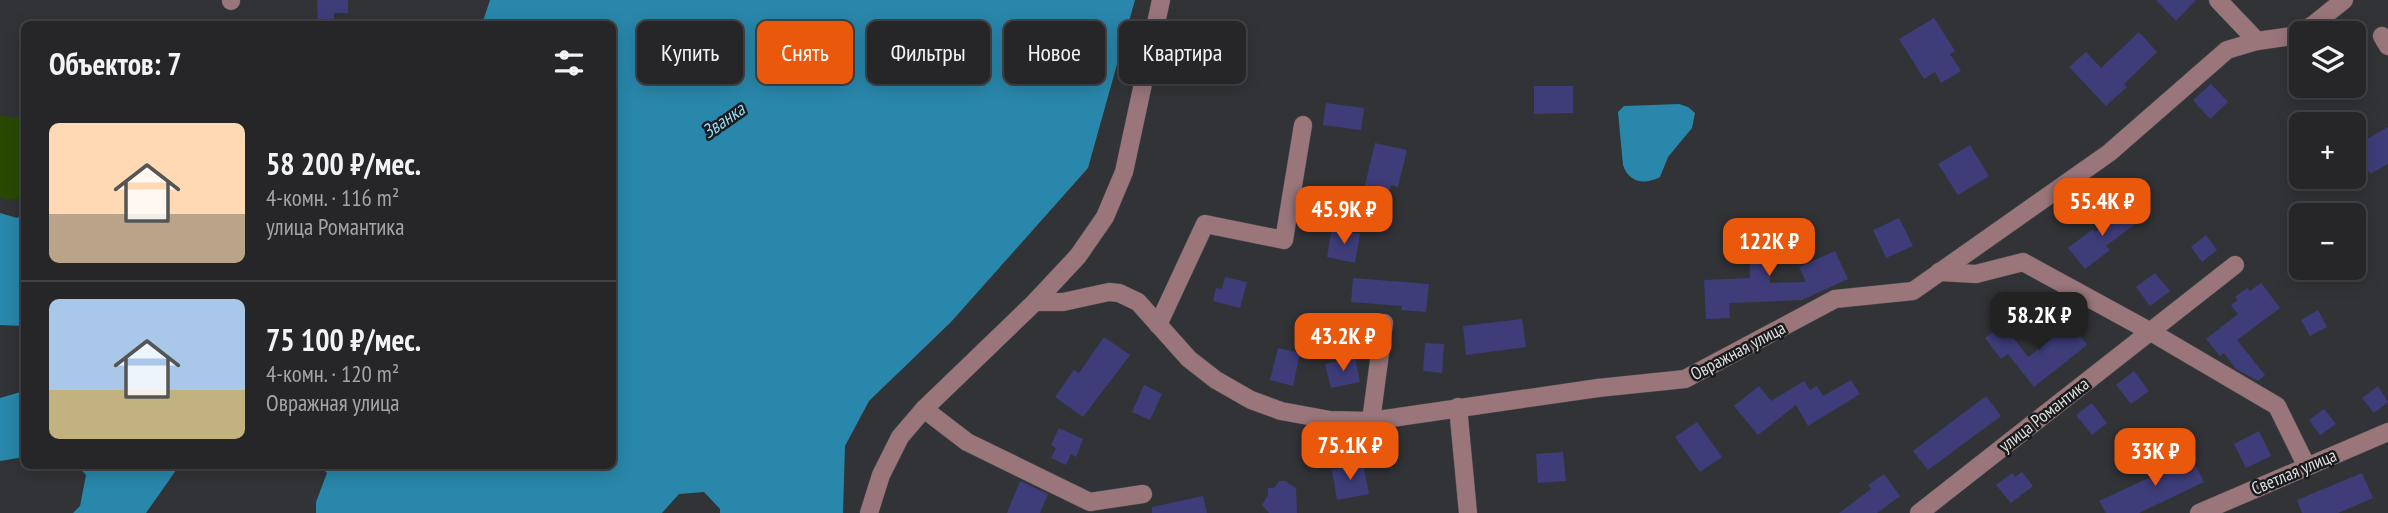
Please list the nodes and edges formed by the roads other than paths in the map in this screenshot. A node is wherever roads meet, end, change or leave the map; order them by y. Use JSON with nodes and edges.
{"nodes":[{"id":1,"x":1161,"y":0,"type":"edge"},
{"id":2,"x":2218,"y":0,"type":"edge"},
{"id":3,"x":2344,"y":0,"type":"edge"},
{"id":4,"x":2257,"y":41,"type":"junction"},
{"id":5,"x":1303,"y":125,"type":"dead end"},
{"id":6,"x":2235,"y":265,"type":"dead end"},
{"id":7,"x":1938,"y":272,"type":"junction"},
{"id":8,"x":1035,"y":303,"type":"junction"},
{"id":9,"x":1384,"y":323,"type":"dead end"},
{"id":10,"x":1158,"y":325,"type":"junction"},
{"id":11,"x":2151,"y":332,"type":"junction"},
{"id":12,"x":1458,"y":407,"type":"junction"},
{"id":13,"x":924,"y":409,"type":"junction"},
{"id":14,"x":1371,"y":421,"type":"junction"},
{"id":15,"x":2388,"y":432,"type":"edge"},
{"id":16,"x":2306,"y":467,"type":"junction"},
{"id":17,"x":1143,"y":494,"type":"dead end"},
{"id":18,"x":869,"y":513,"type":"edge"},
{"id":19,"x":1468,"y":513,"type":"edge"},
{"id":20,"x":1919,"y":513,"type":"edge"},
{"id":21,"x":2199,"y":513,"type":"edge"}],
"edges":[{"from":1,"to":8,"type":"street"},
{"from":2,"to":4,"type":"street"},
{"from":3,"to":4,"type":"street","name":"Овражная улица"},
{"from":4,"to":7,"type":"street","name":"Овражная улица"},
{"from":5,"to":10,"type":"street"},
{"from":6,"to":11,"type":"street","name":"улица Романтика"},
{"from":7,"to":11,"type":"street"},
{"from":7,"to":12,"type":"street","name":"Овражная улица"},
{"from":8,"to":10,"type":"street","name":"Овражная улица"},
{"from":8,"to":13,"type":"street"},
{"from":9,"to":14,"type":"street"},
{"from":10,"to":14,"type":"street","name":"Овражная улица"},
{"from":11,"to":16,"type":"street"},
{"from":11,"to":20,"type":"street","name":"улица Романтика"},
{"from":12,"to":14,"type":"street","name":"Овражная улица"},
{"from":12,"to":19,"type":"street"},
{"from":13,"to":17,"type":"street"},
{"from":13,"to":18,"type":"street"},
{"from":15,"to":16,"type":"street","name":"Светлая улица"},
{"from":16,"to":21,"type":"street","name":"Светлая улица"}]}
